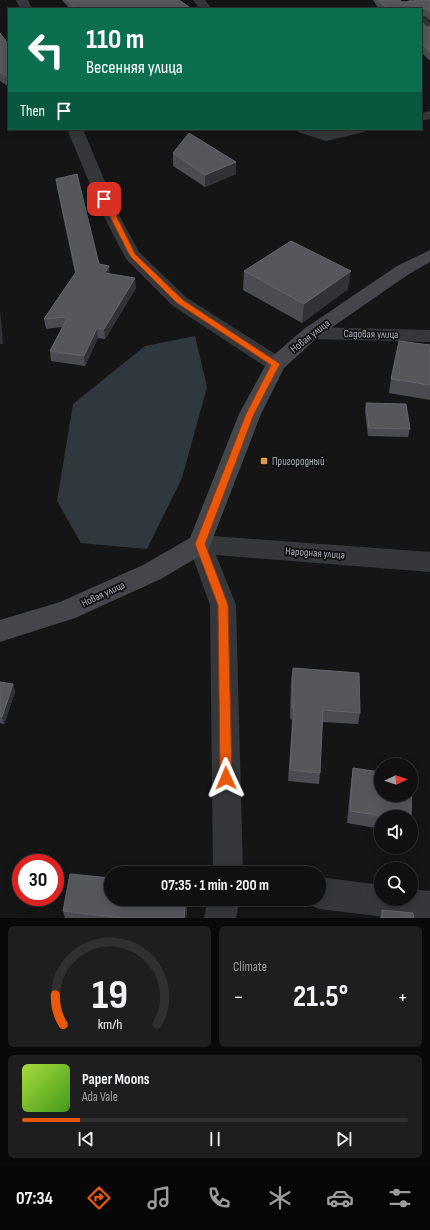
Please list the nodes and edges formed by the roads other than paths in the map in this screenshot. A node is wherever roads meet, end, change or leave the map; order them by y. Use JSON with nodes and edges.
{"nodes":[{"id":1,"x":199,"y":0,"type":"edge"},
{"id":2,"x":205,"y":8,"type":"edge"},
{"id":3,"x":422,"y":22,"type":"edge"},
{"id":4,"x":430,"y":30,"type":"edge"},
{"id":5,"x":75,"y":130,"type":"edge"},
{"id":6,"x":306,"y":130,"type":"edge"},
{"id":7,"x":354,"y":130,"type":"edge"},
{"id":8,"x":430,"y":255,"type":"edge"},
{"id":9,"x":311,"y":333,"type":"junction"},
{"id":10,"x":430,"y":336,"type":"edge"},
{"id":11,"x":276,"y":364,"type":"junction"},
{"id":12,"x":200,"y":544,"type":"junction"},
{"id":13,"x":430,"y":562,"type":"edge"},
{"id":14,"x":0,"y":631,"type":"edge"},
{"id":15,"x":228,"y":866,"type":"edge"},
{"id":16,"x":326,"y":894,"type":"edge"},
{"id":17,"x":223,"y":906,"type":"edge"},
{"id":18,"x":430,"y":907,"type":"edge"},
{"id":19,"x":220,"y":918,"type":"edge"}],
"edges":[{"from":1,"to":2,"type":"street"},
{"from":3,"to":4,"type":"street"},
{"from":5,"to":11,"type":"street"},
{"from":6,"to":7,"type":"street"},
{"from":8,"to":9,"type":"street","name":"Новая улица"},
{"from":9,"to":10,"type":"street","name":"Садовая улица"},
{"from":9,"to":11,"type":"street","name":"Новая улица"},
{"from":11,"to":12,"type":"street","name":"Новая улица"},
{"from":12,"to":13,"type":"street","name":"Народная улица"},
{"from":12,"to":14,"type":"street","name":"Новая улица"},
{"from":12,"to":15,"type":"street"},
{"from":16,"to":18,"type":"street"},
{"from":17,"to":19,"type":"street"}]}
